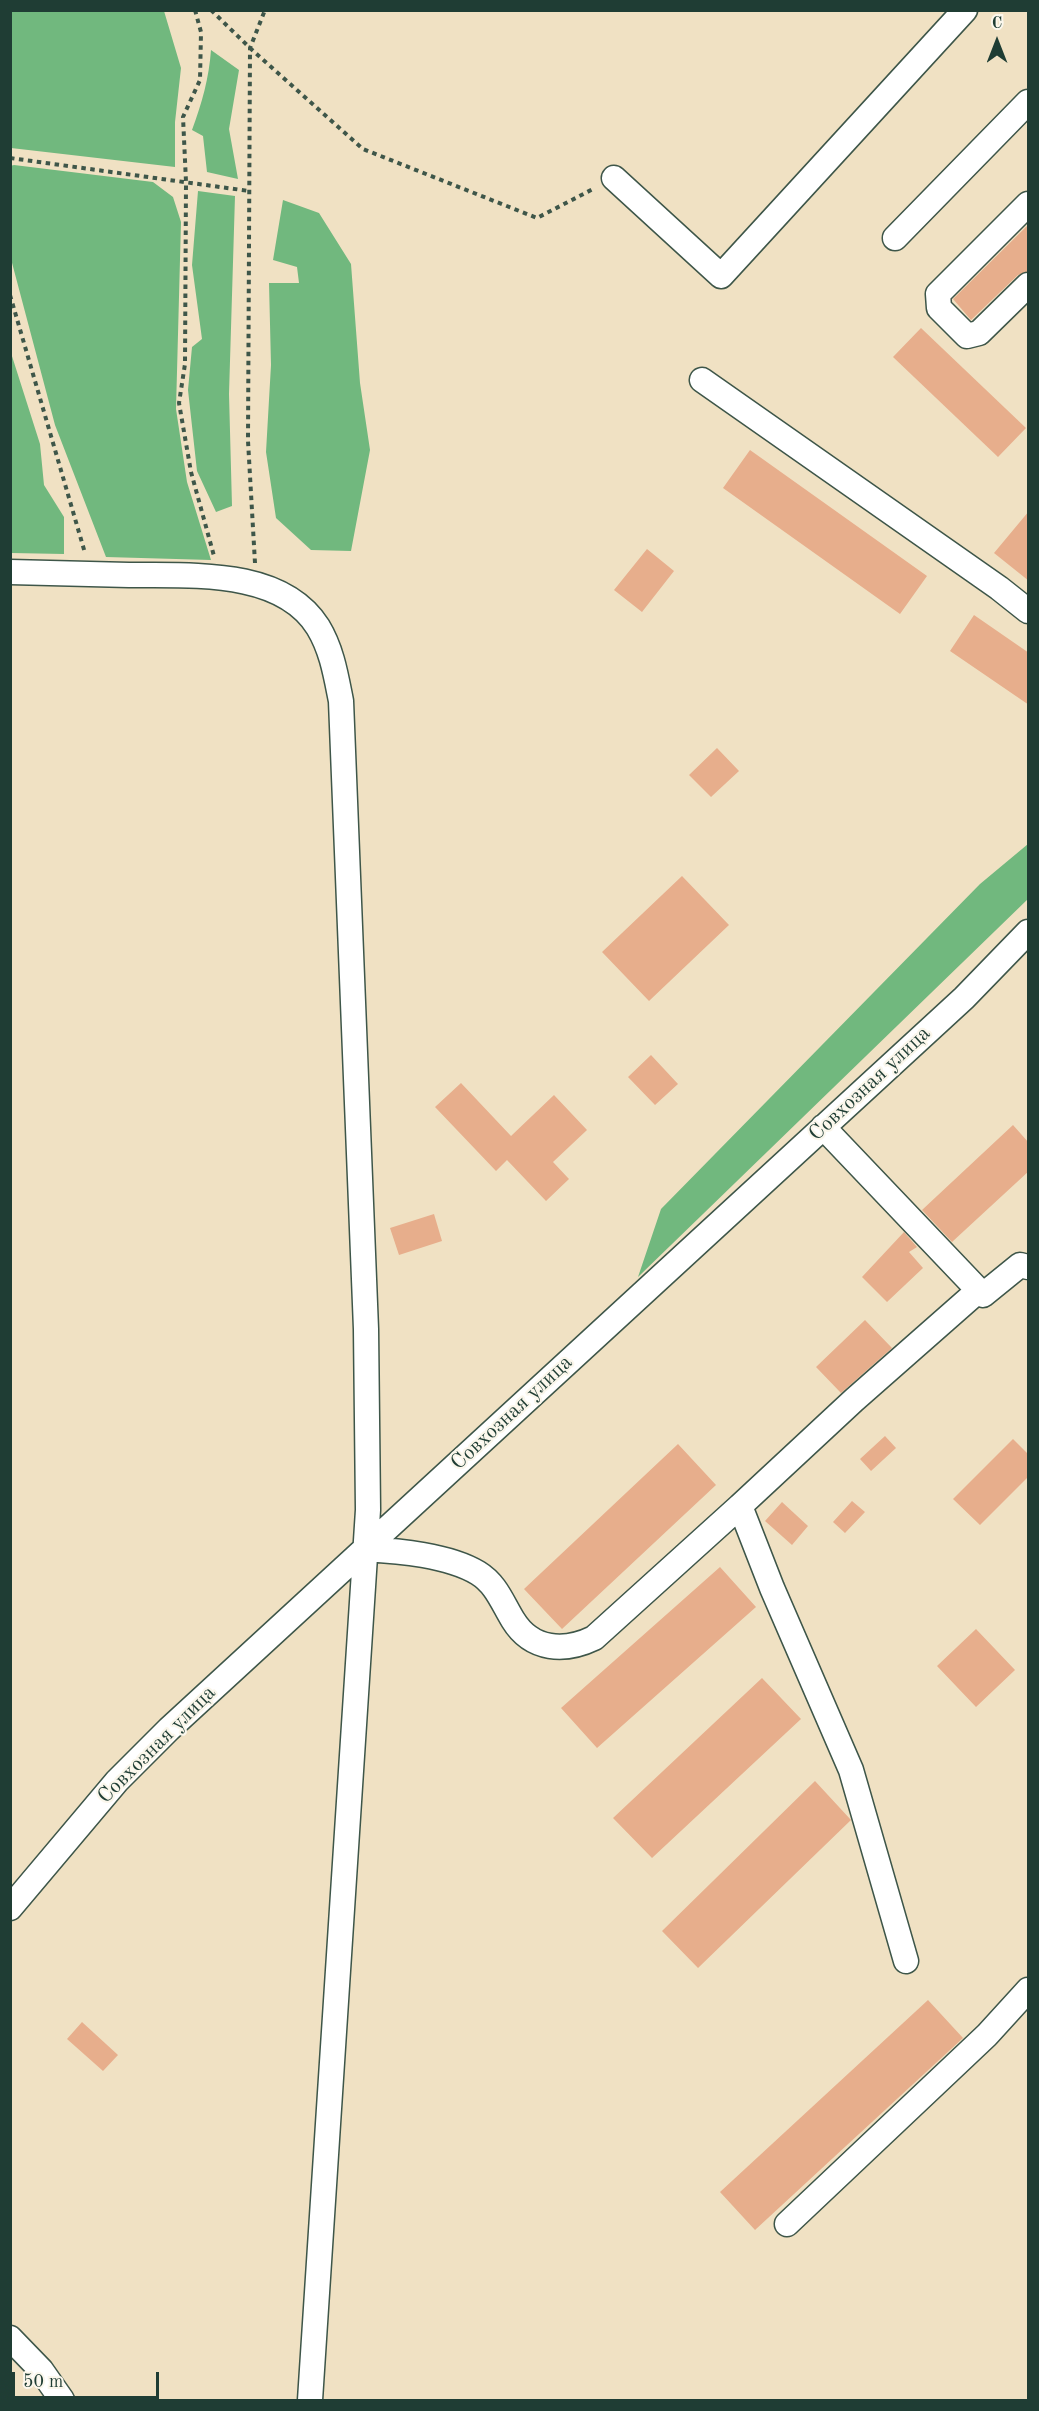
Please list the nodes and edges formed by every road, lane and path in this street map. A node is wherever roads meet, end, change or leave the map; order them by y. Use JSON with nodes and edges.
{"nodes":[{"id":1,"x":195,"y":10,"type":"edge"},
{"id":2,"x":211,"y":10,"type":"edge"},
{"id":3,"x":265,"y":10,"type":"edge"},
{"id":4,"x":965,"y":10,"type":"edge"},
{"id":5,"x":250,"y":48,"type":"junction"},
{"id":6,"x":1029,"y":102,"type":"edge"},
{"id":7,"x":10,"y":158,"type":"edge"},
{"id":8,"x":614,"y":178,"type":"joint"},
{"id":9,"x":186,"y":182,"type":"junction"},
{"id":10,"x":249,"y":191,"type":"junction"},
{"id":11,"x":1029,"y":204,"type":"edge"},
{"id":12,"x":895,"y":238,"type":"dead end"},
{"id":13,"x":1029,"y":285,"type":"edge"},
{"id":14,"x":10,"y":295,"type":"edge"},
{"id":15,"x":702,"y":380,"type":"dead end"},
{"id":16,"x":10,"y":572,"type":"edge"},
{"id":17,"x":91,"y":574,"type":"junction"},
{"id":18,"x":220,"y":576,"type":"junction"},
{"id":19,"x":256,"y":584,"type":"junction"},
{"id":20,"x":1029,"y":611,"type":"edge"},
{"id":21,"x":1029,"y":932,"type":"edge"},
{"id":22,"x":823,"y":1127,"type":"junction"},
{"id":23,"x":1029,"y":1267,"type":"edge"},
{"id":24,"x":979,"y":1290,"type":"junction"},
{"id":25,"x":740,"y":1506,"type":"junction"},
{"id":26,"x":365,"y":1549,"type":"junction"},
{"id":27,"x":10,"y":1908,"type":"edge"},
{"id":28,"x":906,"y":1961,"type":"dead end"},
{"id":29,"x":1029,"y":1990,"type":"edge"},
{"id":30,"x":787,"y":2224,"type":"dead end"},
{"id":31,"x":10,"y":2338,"type":"edge"},
{"id":32,"x":62,"y":2400,"type":"edge"},
{"id":33,"x":310,"y":2400,"type":"edge"}],
"edges":[{"from":1,"to":9,"type":"path"},
{"from":2,"to":5,"type":"path"},
{"from":3,"to":5,"type":"path"},
{"from":4,"to":8,"type":"street"},
{"from":5,"to":8,"type":"path"},
{"from":5,"to":10,"type":"path"},
{"from":6,"to":12,"type":"street"},
{"from":7,"to":9,"type":"path"},
{"from":9,"to":10,"type":"path"},
{"from":9,"to":18,"type":"path"},
{"from":10,"to":19,"type":"path"},
{"from":11,"to":13,"type":"street"},
{"from":14,"to":17,"type":"path"},
{"from":15,"to":20,"type":"street"},
{"from":16,"to":17,"type":"street"},
{"from":17,"to":18,"type":"street"},
{"from":18,"to":19,"type":"street"},
{"from":19,"to":26,"type":"street"},
{"from":21,"to":22,"type":"street","name":"Совхозная улица"},
{"from":22,"to":24,"type":"street"},
{"from":22,"to":26,"type":"street","name":"Совхозная улица"},
{"from":23,"to":24,"type":"street"},
{"from":24,"to":25,"type":"street"},
{"from":25,"to":26,"type":"street"},
{"from":25,"to":28,"type":"street"},
{"from":26,"to":27,"type":"street","name":"Совхозная улица"},
{"from":26,"to":33,"type":"street"},
{"from":29,"to":30,"type":"street"},
{"from":31,"to":32,"type":"street"}]}
